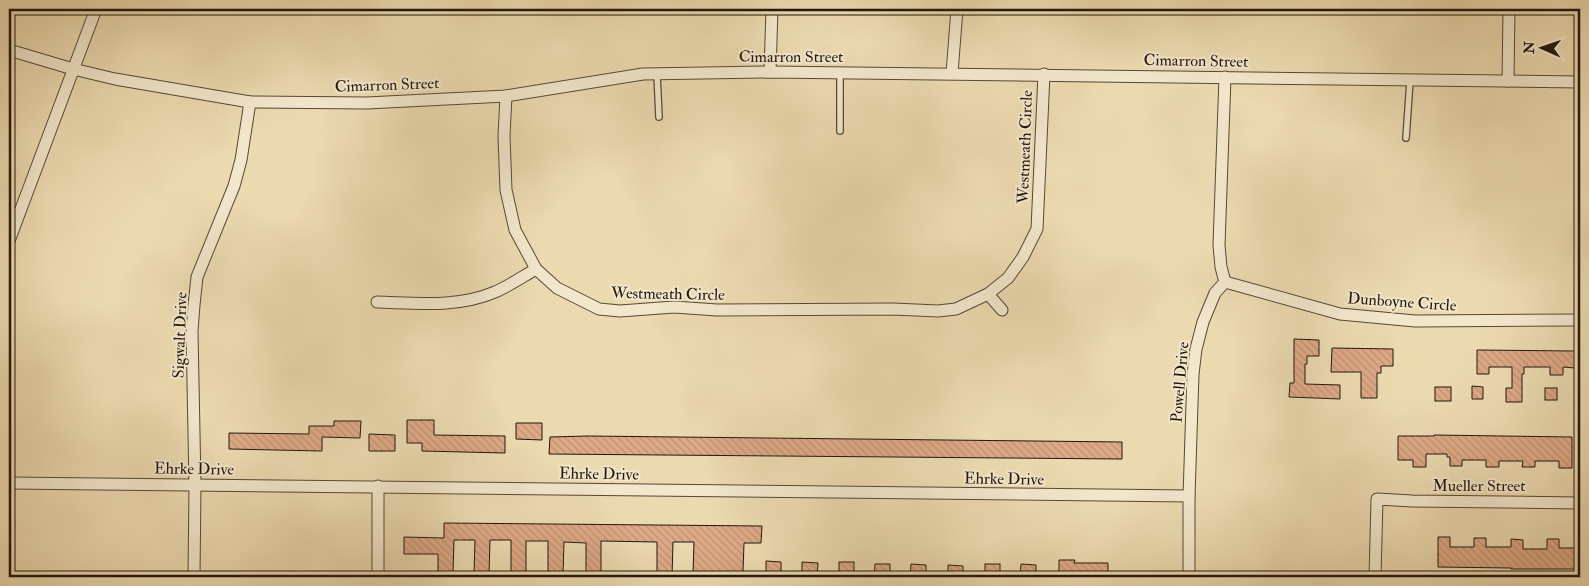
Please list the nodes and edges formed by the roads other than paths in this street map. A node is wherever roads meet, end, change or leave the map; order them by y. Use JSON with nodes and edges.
{"nodes":[{"id":1,"x":96,"y":9,"type":"edge"},
{"id":2,"x":772,"y":9,"type":"edge"},
{"id":3,"x":957,"y":9,"type":"edge"},
{"id":4,"x":1510,"y":9,"type":"edge"},
{"id":5,"x":9,"y":50,"type":"edge"},
{"id":6,"x":73,"y":69,"type":"junction"},
{"id":7,"x":770,"y":72,"type":"junction"},
{"id":8,"x":840,"y":73,"type":"junction"},
{"id":9,"x":952,"y":73,"type":"junction"},
{"id":10,"x":656,"y":74,"type":"junction"},
{"id":11,"x":1044,"y":74,"type":"junction"},
{"id":12,"x":1225,"y":77,"type":"junction"},
{"id":13,"x":1410,"y":80,"type":"junction"},
{"id":14,"x":1508,"y":81,"type":"junction"},
{"id":15,"x":1580,"y":82,"type":"edge"},
{"id":16,"x":506,"y":96,"type":"junction"},
{"id":17,"x":250,"y":102,"type":"junction"},
{"id":18,"x":658,"y":117,"type":"dead end"},
{"id":19,"x":840,"y":131,"type":"dead end"},
{"id":20,"x":1406,"y":138,"type":"dead end"},
{"id":21,"x":9,"y":241,"type":"edge"},
{"id":22,"x":536,"y":269,"type":"junction"},
{"id":23,"x":1225,"y":282,"type":"junction"},
{"id":24,"x":988,"y":294,"type":"junction"},
{"id":25,"x":377,"y":302,"type":"dead end"},
{"id":26,"x":1002,"y":310,"type":"dead end"},
{"id":27,"x":1580,"y":320,"type":"edge"},
{"id":28,"x":9,"y":483,"type":"edge"},
{"id":29,"x":195,"y":485,"type":"junction"},
{"id":30,"x":378,"y":486,"type":"junction"},
{"id":31,"x":1189,"y":496,"type":"junction"},
{"id":32,"x":1580,"y":503,"type":"edge"},
{"id":33,"x":194,"y":577,"type":"edge"},
{"id":34,"x":378,"y":577,"type":"edge"},
{"id":35,"x":1189,"y":577,"type":"edge"},
{"id":36,"x":1375,"y":577,"type":"edge"}],
"edges":[{"from":1,"to":6,"type":"street"},
{"from":2,"to":7,"type":"street"},
{"from":3,"to":9,"type":"street"},
{"from":4,"to":14,"type":"street"},
{"from":5,"to":6,"type":"street","name":"Cimarron Street"},
{"from":6,"to":17,"type":"street","name":"Cimarron Street"},
{"from":6,"to":21,"type":"street"},
{"from":7,"to":8,"type":"street","name":"Cimarron Street"},
{"from":7,"to":10,"type":"street","name":"Cimarron Street"},
{"from":8,"to":9,"type":"street","name":"Cimarron Street"},
{"from":8,"to":19,"type":"lane"},
{"from":9,"to":11,"type":"street","name":"Cimarron Street"},
{"from":10,"to":16,"type":"street","name":"Cimarron Street"},
{"from":10,"to":18,"type":"lane"},
{"from":11,"to":12,"type":"street","name":"Cimarron Street"},
{"from":11,"to":24,"type":"street","name":"Westmeath Circle"},
{"from":12,"to":13,"type":"street","name":"Cimarron Street"},
{"from":12,"to":23,"type":"street"},
{"from":13,"to":14,"type":"street","name":"Cimarron Street"},
{"from":13,"to":20,"type":"lane"},
{"from":14,"to":15,"type":"street","name":"Cimarron Street"},
{"from":16,"to":17,"type":"street","name":"Cimarron Street"},
{"from":16,"to":22,"type":"street","name":"Westmeath Circle"},
{"from":17,"to":29,"type":"street","name":"Sigwalt Drive"},
{"from":22,"to":24,"type":"street","name":"Westmeath Circle"},
{"from":22,"to":25,"type":"street"},
{"from":23,"to":27,"type":"street","name":"Dunboyne Circle"},
{"from":23,"to":31,"type":"street","name":"Powell Drive"},
{"from":24,"to":26,"type":"street"},
{"from":28,"to":29,"type":"street","name":"Ehrke Drive"},
{"from":29,"to":30,"type":"street","name":"Ehrke Drive"},
{"from":29,"to":33,"type":"street","name":"Sigwalt Drive"},
{"from":30,"to":31,"type":"street","name":"Ehrke Drive"},
{"from":30,"to":34,"type":"street"},
{"from":31,"to":35,"type":"street","name":"Powell Drive"},
{"from":32,"to":36,"type":"street","name":"Mueller Street"}]}
